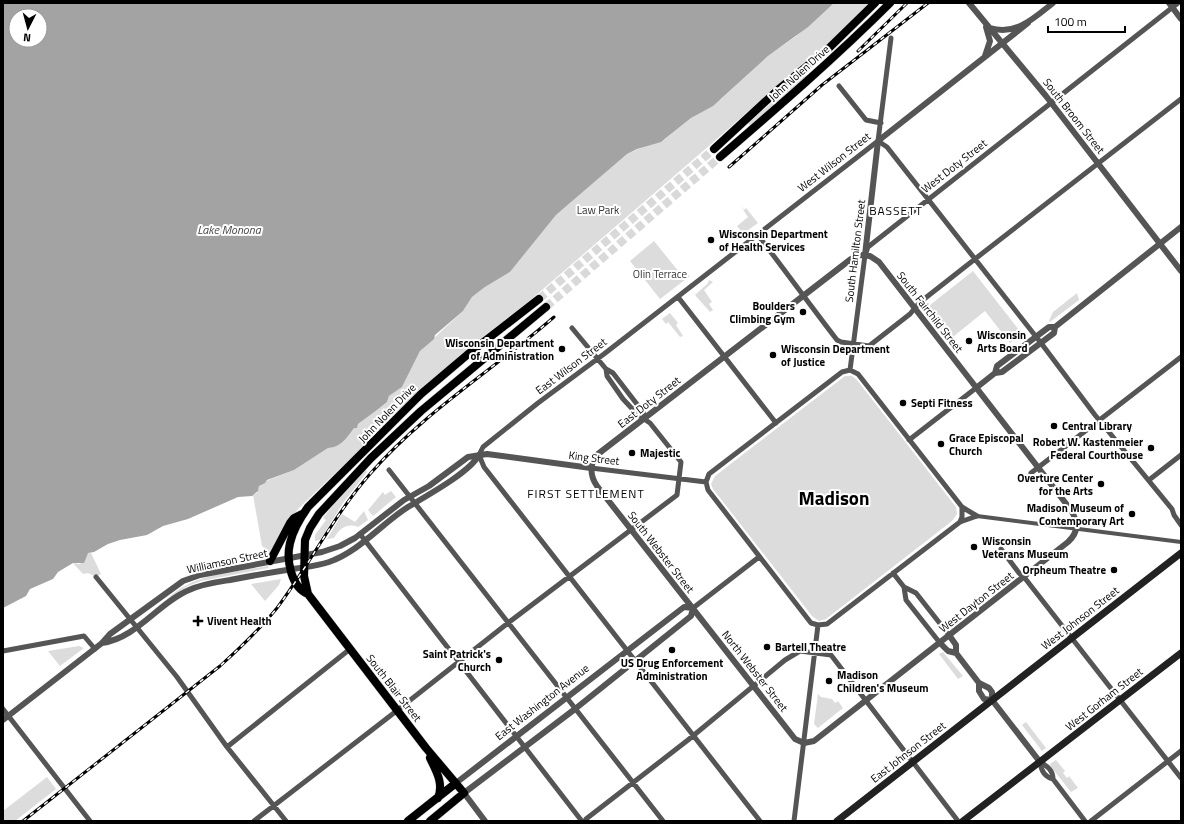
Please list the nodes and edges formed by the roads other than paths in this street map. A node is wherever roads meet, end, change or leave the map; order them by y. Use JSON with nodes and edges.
{"nodes":[{"id":1,"x":874,"y":3,"type":"edge"},
{"id":2,"x":890,"y":3,"type":"edge"},
{"id":3,"x":969,"y":3,"type":"edge"},
{"id":4,"x":1053,"y":3,"type":"edge"},
{"id":5,"x":1178,"y":3,"type":"edge"},
{"id":6,"x":1171,"y":5,"type":"edge"},
{"id":7,"x":1181,"y":19,"type":"edge"},
{"id":8,"x":982,"y":20,"type":"junction"},
{"id":9,"x":1028,"y":23,"type":"junction"},
{"id":10,"x":988,"y":27,"type":"junction"},
{"id":11,"x":891,"y":38,"type":"dead end"},
{"id":12,"x":1002,"y":43,"type":"junction"},
{"id":13,"x":984,"y":58,"type":"junction"},
{"id":14,"x":839,"y":86,"type":"dead end"},
{"id":15,"x":1181,"y":99,"type":"edge"},
{"id":16,"x":1051,"y":103,"type":"junction"},
{"id":17,"x":881,"y":123,"type":"junction"},
{"id":18,"x":878,"y":141,"type":"junction"},
{"id":19,"x":714,"y":149,"type":"tunnel mouth"},
{"id":20,"x":720,"y":157,"type":"tunnel mouth"},
{"id":21,"x":1098,"y":163,"type":"junction"},
{"id":22,"x":928,"y":199,"type":"junction"},
{"id":23,"x":1181,"y":227,"type":"edge"},
{"id":24,"x":757,"y":234,"type":"junction"},
{"id":25,"x":1160,"y":244,"type":"junction"},
{"id":26,"x":865,"y":255,"type":"junction"},
{"id":27,"x":975,"y":259,"type":"junction"},
{"id":28,"x":1181,"y":271,"type":"edge"},
{"id":29,"x":804,"y":295,"type":"junction"},
{"id":30,"x":678,"y":297,"type":"junction"},
{"id":31,"x":539,"y":299,"type":"tunnel mouth"},
{"id":32,"x":546,"y":307,"type":"tunnel mouth"},
{"id":33,"x":914,"y":308,"type":"junction"},
{"id":34,"x":1055,"y":327,"type":"junction"},
{"id":35,"x":572,"y":328,"type":"dead end"},
{"id":36,"x":1036,"y":337,"type":"junction"},
{"id":37,"x":1041,"y":343,"type":"junction"},
{"id":38,"x":854,"y":344,"type":"junction"},
{"id":39,"x":724,"y":357,"type":"junction"},
{"id":40,"x":1181,"y":357,"type":"edge"},
{"id":41,"x":598,"y":359,"type":"junction"},
{"id":42,"x":606,"y":369,"type":"junction"},
{"id":43,"x":850,"y":370,"type":"junction"},
{"id":44,"x":995,"y":373,"type":"junction"},
{"id":45,"x":976,"y":388,"type":"junction"},
{"id":46,"x":644,"y":418,"type":"junction"},
{"id":47,"x":1099,"y":420,"type":"junction"},
{"id":48,"x":776,"y":423,"type":"junction"},
{"id":49,"x":910,"y":440,"type":"junction"},
{"id":50,"x":478,"y":455,"type":"junction"},
{"id":51,"x":1181,"y":455,"type":"edge"},
{"id":52,"x":591,"y":468,"type":"junction"},
{"id":53,"x":1037,"y":468,"type":"junction"},
{"id":54,"x":388,"y":470,"type":"dead end"},
{"id":55,"x":1031,"y":473,"type":"dead end"},
{"id":56,"x":680,"y":479,"type":"junction"},
{"id":57,"x":1149,"y":480,"type":"junction"},
{"id":58,"x":706,"y":482,"type":"junction"},
{"id":59,"x":410,"y":497,"type":"junction"},
{"id":60,"x":414,"y":503,"type":"junction"},
{"id":61,"x":962,"y":507,"type":"junction"},
{"id":62,"x":305,"y":512,"type":"junction"},
{"id":63,"x":977,"y":516,"type":"junction"},
{"id":64,"x":960,"y":522,"type":"junction"},
{"id":65,"x":1181,"y":525,"type":"edge"},
{"id":66,"x":1076,"y":529,"type":"junction"},
{"id":67,"x":632,"y":530,"type":"junction"},
{"id":68,"x":360,"y":534,"type":"junction"},
{"id":69,"x":366,"y":541,"type":"junction"},
{"id":70,"x":1181,"y":542,"type":"edge"},
{"id":71,"x":1002,"y":549,"type":"dead end"},
{"id":72,"x":1181,"y":553,"type":"edge"},
{"id":73,"x":306,"y":554,"type":"junction"},
{"id":74,"x":759,"y":556,"type":"junction"},
{"id":75,"x":290,"y":558,"type":"junction"},
{"id":76,"x":270,"y":562,"type":"junction"},
{"id":77,"x":304,"y":567,"type":"junction"},
{"id":78,"x":291,"y":569,"type":"junction"},
{"id":79,"x":892,"y":573,"type":"junction"},
{"id":80,"x":570,"y":576,"type":"junction"},
{"id":81,"x":96,"y":577,"type":"dead end"},
{"id":82,"x":1024,"y":577,"type":"junction"},
{"id":83,"x":904,"y":587,"type":"junction"},
{"id":84,"x":308,"y":594,"type":"junction"},
{"id":85,"x":692,"y":608,"type":"junction"},
{"id":86,"x":130,"y":621,"type":"junction"},
{"id":87,"x":508,"y":623,"type":"junction"},
{"id":88,"x":818,"y":625,"type":"junction"},
{"id":89,"x":136,"y":628,"type":"junction"},
{"id":90,"x":949,"y":635,"type":"junction"},
{"id":91,"x":1072,"y":638,"type":"junction"},
{"id":92,"x":102,"y":643,"type":"junction"},
{"id":93,"x":940,"y":643,"type":"junction"},
{"id":94,"x":95,"y":649,"type":"junction"},
{"id":95,"x":350,"y":649,"type":"junction"},
{"id":96,"x":627,"y":650,"type":"junction"},
{"id":97,"x":3,"y":651,"type":"edge"},
{"id":98,"x":816,"y":652,"type":"junction"},
{"id":99,"x":1181,"y":652,"type":"edge"},
{"id":100,"x":956,"y":653,"type":"junction"},
{"id":101,"x":636,"y":660,"type":"junction"},
{"id":102,"x":459,"y":662,"type":"junction"},
{"id":103,"x":979,"y":682,"type":"junction"},
{"id":104,"x":753,"y":686,"type":"junction"},
{"id":105,"x":565,"y":697,"type":"junction"},
{"id":106,"x":992,"y":700,"type":"junction"},
{"id":107,"x":1120,"y":700,"type":"junction"},
{"id":108,"x":865,"y":701,"type":"junction"},
{"id":109,"x":3,"y":709,"type":"edge"},
{"id":110,"x":574,"y":709,"type":"junction"},
{"id":111,"x":398,"y":710,"type":"junction"},
{"id":112,"x":6,"y":718,"type":"edge"},
{"id":113,"x":694,"y":735,"type":"junction"},
{"id":114,"x":517,"y":736,"type":"junction"},
{"id":115,"x":804,"y":744,"type":"junction"},
{"id":116,"x":227,"y":747,"type":"junction"},
{"id":117,"x":525,"y":747,"type":"junction"},
{"id":118,"x":426,"y":748,"type":"junction"},
{"id":119,"x":1181,"y":751,"type":"edge"},
{"id":120,"x":1168,"y":761,"type":"junction"},
{"id":121,"x":912,"y":762,"type":"junction"},
{"id":122,"x":1040,"y":762,"type":"junction"},
{"id":123,"x":1181,"y":778,"type":"edge"},
{"id":124,"x":456,"y":783,"type":"junction"},
{"id":125,"x":632,"y":783,"type":"junction"},
{"id":126,"x":464,"y":794,"type":"junction"},
{"id":127,"x":438,"y":798,"type":"junction"},
{"id":128,"x":274,"y":806,"type":"junction"},
{"id":129,"x":583,"y":820,"type":"edge"},
{"id":130,"x":90,"y":821,"type":"edge"},
{"id":131,"x":254,"y":821,"type":"edge"},
{"id":132,"x":286,"y":821,"type":"edge"},
{"id":133,"x":408,"y":821,"type":"edge"},
{"id":134,"x":430,"y":821,"type":"edge"},
{"id":135,"x":485,"y":821,"type":"edge"},
{"id":136,"x":663,"y":821,"type":"edge"},
{"id":137,"x":760,"y":821,"type":"edge"},
{"id":138,"x":794,"y":821,"type":"edge"},
{"id":139,"x":837,"y":821,"type":"edge"},
{"id":140,"x":958,"y":821,"type":"edge"},
{"id":141,"x":963,"y":821,"type":"edge"},
{"id":142,"x":1085,"y":821,"type":"edge"},
{"id":143,"x":1091,"y":821,"type":"edge"}],
"edges":[{"from":1,"to":19,"type":"main road","name":"John Nolen Drive"},
{"from":2,"to":20,"type":"main road","name":"John Nolen Drive"},
{"from":3,"to":8,"type":"street","name":"South Broom Street"},
{"from":4,"to":9,"type":"street"},
{"from":5,"to":6,"type":"street","name":"West Doty Street"},
{"from":6,"to":7,"type":"street"},
{"from":6,"to":16,"type":"street","name":"West Doty Street"},
{"from":8,"to":10,"type":"street","name":"South Broom Street"},
{"from":8,"to":13,"type":"street"},
{"from":9,"to":10,"type":"street"},
{"from":9,"to":12,"type":"street","name":"West Wilson Street"},
{"from":10,"to":12,"type":"street","name":"South Broom Street"},
{"from":11,"to":17,"type":"street","name":"South Hamilton Street"},
{"from":12,"to":13,"type":"street","name":"West Wilson Street"},
{"from":12,"to":16,"type":"street","name":"South Broom Street"},
{"from":13,"to":18,"type":"street","name":"West Wilson Street"},
{"from":14,"to":17,"type":"street"},
{"from":15,"to":21,"type":"street"},
{"from":16,"to":21,"type":"street","name":"South Broom Street"},
{"from":16,"to":22,"type":"street","name":"West Doty Street"},
{"from":17,"to":18,"type":"street","name":"South Hamilton Street"},
{"from":18,"to":22,"type":"street"},
{"from":18,"to":24,"type":"street","name":"West Wilson Street"},
{"from":18,"to":26,"type":"street","name":"South Hamilton Street"},
{"from":21,"to":25,"type":"street","name":"South Broom Street"},
{"from":21,"to":27,"type":"street"},
{"from":22,"to":26,"type":"street","name":"West Doty Street"},
{"from":22,"to":27,"type":"street"},
{"from":23,"to":25,"type":"street"},
{"from":24,"to":29,"type":"street"},
{"from":24,"to":30,"type":"street","name":"West Wilson Street"},
{"from":25,"to":28,"type":"street","name":"South Broom Street"},
{"from":25,"to":34,"type":"street"},
{"from":26,"to":29,"type":"street"},
{"from":26,"to":33,"type":"street","name":"South Fairchild Street"},
{"from":26,"to":38,"type":"street","name":"South Hamilton Street"},
{"from":27,"to":33,"type":"street"},
{"from":27,"to":36,"type":"street"},
{"from":29,"to":38,"type":"street"},
{"from":29,"to":39,"type":"street"},
{"from":30,"to":39,"type":"street"},
{"from":30,"to":41,"type":"street","name":"East Wilson Street"},
{"from":31,"to":62,"type":"main road","name":"John Nolen Drive"},
{"from":32,"to":73,"type":"main road","name":"John Nolen Drive"},
{"from":33,"to":38,"type":"street"},
{"from":33,"to":45,"type":"street","name":"South Fairchild Street"},
{"from":34,"to":36,"type":"street"},
{"from":34,"to":37,"type":"street"},
{"from":35,"to":41,"type":"street"},
{"from":36,"to":37,"type":"street"},
{"from":36,"to":44,"type":"street"},
{"from":37,"to":44,"type":"street"},
{"from":37,"to":47,"type":"street"},
{"from":38,"to":43,"type":"street","name":"South Hamilton Street"},
{"from":39,"to":46,"type":"street","name":"East Doty Street"},
{"from":39,"to":48,"type":"street"},
{"from":40,"to":47,"type":"street"},
{"from":41,"to":42,"type":"street"},
{"from":41,"to":50,"type":"street","name":"East Wilson Street"},
{"from":42,"to":46,"type":"street"},
{"from":42,"to":46,"type":"street"},
{"from":43,"to":48,"type":"street"},
{"from":43,"to":49,"type":"street"},
{"from":44,"to":45,"type":"street"},
{"from":45,"to":49,"type":"street"},
{"from":45,"to":53,"type":"street","name":"South Fairchild Street"},
{"from":46,"to":52,"type":"street","name":"East Doty Street"},
{"from":46,"to":56,"type":"street"},
{"from":47,"to":53,"type":"street"},
{"from":47,"to":57,"type":"street"},
{"from":48,"to":58,"type":"street"},
{"from":49,"to":61,"type":"street"},
{"from":50,"to":52,"type":"street","name":"King Street"},
{"from":50,"to":59,"type":"street","name":"East Wilson Street"},
{"from":50,"to":60,"type":"street","name":"East Wilson Street"},
{"from":50,"to":80,"type":"street"},
{"from":51,"to":57,"type":"street"},
{"from":52,"to":56,"type":"street","name":"King Street"},
{"from":52,"to":67,"type":"street","name":"South Webster Street"},
{"from":53,"to":55,"type":"street"},
{"from":53,"to":66,"type":"street","name":"South Fairchild Street"},
{"from":54,"to":59,"type":"street"},
{"from":56,"to":58,"type":"street","name":"King Street"},
{"from":56,"to":67,"type":"street"},
{"from":57,"to":65,"type":"street"},
{"from":58,"to":74,"type":"street"},
{"from":59,"to":60,"type":"street"},
{"from":59,"to":68,"type":"street","name":"East Wilson Street"},
{"from":60,"to":69,"type":"street","name":"East Wilson Street"},
{"from":60,"to":87,"type":"street"},
{"from":61,"to":63,"type":"street"},
{"from":61,"to":64,"type":"street"},
{"from":62,"to":75,"type":"main road","name":"John Nolen Drive"},
{"from":62,"to":76,"type":"main road"},
{"from":63,"to":64,"type":"street"},
{"from":63,"to":66,"type":"street"},
{"from":64,"to":79,"type":"street"},
{"from":66,"to":70,"type":"street"},
{"from":66,"to":82,"type":"street","name":"West Dayton Street"},
{"from":67,"to":80,"type":"street"},
{"from":67,"to":85,"type":"street","name":"South Webster Street"},
{"from":68,"to":69,"type":"street"},
{"from":68,"to":73,"type":"street","name":"East Wilson Street"},
{"from":69,"to":77,"type":"street","name":"East Wilson Street"},
{"from":69,"to":102,"type":"street"},
{"from":71,"to":82,"type":"street"},
{"from":72,"to":91,"type":"main road","name":"West Johnson Street"},
{"from":73,"to":75,"type":"street","name":"Williamson Street"},
{"from":73,"to":77,"type":"main road","name":"John Nolen Drive"},
{"from":74,"to":85,"type":"street","name":"East Washington Avenue"},
{"from":74,"to":88,"type":"street"},
{"from":75,"to":76,"type":"street","name":"Williamson Street"},
{"from":75,"to":78,"type":"main road","name":"John Nolen Drive"},
{"from":76,"to":86,"type":"street","name":"Williamson Street"},
{"from":77,"to":78,"type":"street","name":"Williamson Street"},
{"from":77,"to":84,"type":"main road","name":"South Blair Street"},
{"from":78,"to":84,"type":"main road","name":"South Blair Street"},
{"from":78,"to":89,"type":"street","name":"Williamson Street"},
{"from":79,"to":83,"type":"street"},
{"from":79,"to":88,"type":"street"},
{"from":80,"to":87,"type":"street"},
{"from":80,"to":96,"type":"street"},
{"from":81,"to":86,"type":"street"},
{"from":82,"to":90,"type":"street","name":"West Dayton Street"},
{"from":82,"to":91,"type":"street"},
{"from":83,"to":90,"type":"street"},
{"from":83,"to":93,"type":"street"},
{"from":84,"to":95,"type":"main road","name":"South Blair Street"},
{"from":85,"to":96,"type":"street","name":"East Washington Avenue"},
{"from":85,"to":101,"type":"street","name":"East Washington Avenue"},
{"from":85,"to":104,"type":"street","name":"North Webster Street"},
{"from":86,"to":89,"type":"street"},
{"from":86,"to":92,"type":"street","name":"Williamson Street"},
{"from":87,"to":102,"type":"street"},
{"from":87,"to":105,"type":"street"},
{"from":88,"to":98,"type":"street"},
{"from":89,"to":92,"type":"street","name":"Williamson Street"},
{"from":89,"to":116,"type":"street"},
{"from":90,"to":93,"type":"street","name":"West Dayton Street"},
{"from":90,"to":100,"type":"street"},
{"from":91,"to":106,"type":"main road","name":"West Johnson Street"},
{"from":91,"to":107,"type":"street"},
{"from":92,"to":94,"type":"street","name":"Williamson Street"},
{"from":93,"to":100,"type":"street"},
{"from":93,"to":108,"type":"street","name":"West Dayton Street"},
{"from":94,"to":97,"type":"street"},
{"from":94,"to":112,"type":"street","name":"Williamson Street"},
{"from":95,"to":111,"type":"main road","name":"South Blair Street"},
{"from":95,"to":116,"type":"street"},
{"from":96,"to":101,"type":"street"},
{"from":96,"to":105,"type":"street","name":"East Washington Avenue"},
{"from":98,"to":104,"type":"street"},
{"from":98,"to":108,"type":"street"},
{"from":98,"to":115,"type":"street"},
{"from":99,"to":107,"type":"main road","name":"West Gorham Street"},
{"from":100,"to":103,"type":"street"},
{"from":101,"to":110,"type":"street","name":"East Washington Avenue"},
{"from":101,"to":113,"type":"street"},
{"from":102,"to":111,"type":"street"},
{"from":102,"to":114,"type":"street"},
{"from":103,"to":106,"type":"street"},
{"from":103,"to":106,"type":"street"},
{"from":104,"to":113,"type":"street"},
{"from":104,"to":115,"type":"street","name":"North Webster Street"},
{"from":105,"to":110,"type":"street"},
{"from":105,"to":114,"type":"street","name":"East Washington Avenue"},
{"from":106,"to":121,"type":"main road","name":"East Johnson Street"},
{"from":106,"to":122,"type":"street"},
{"from":107,"to":120,"type":"street"},
{"from":107,"to":122,"type":"main road","name":"West Gorham Street"},
{"from":108,"to":115,"type":"street","name":"West Dayton Street"},
{"from":108,"to":121,"type":"street"},
{"from":109,"to":112,"type":"street"},
{"from":110,"to":117,"type":"street","name":"East Washington Avenue"},
{"from":110,"to":125,"type":"street"},
{"from":111,"to":118,"type":"main road","name":"South Blair Street"},
{"from":111,"to":128,"type":"street"},
{"from":112,"to":130,"type":"street"},
{"from":113,"to":125,"type":"street"},
{"from":113,"to":137,"type":"street"},
{"from":114,"to":117,"type":"street"},
{"from":114,"to":124,"type":"street","name":"East Washington Avenue"},
{"from":115,"to":138,"type":"street"},
{"from":116,"to":128,"type":"street"},
{"from":117,"to":126,"type":"street","name":"East Washington Avenue"},
{"from":117,"to":129,"type":"street"},
{"from":118,"to":124,"type":"main road","name":"South Blair Street"},
{"from":118,"to":127,"type":"main road"},
{"from":119,"to":120,"type":"street"},
{"from":120,"to":123,"type":"street"},
{"from":120,"to":143,"type":"street"},
{"from":121,"to":139,"type":"main road","name":"East Johnson Street"},
{"from":121,"to":140,"type":"street"},
{"from":122,"to":141,"type":"main road","name":"West Gorham Street"},
{"from":122,"to":142,"type":"street"},
{"from":124,"to":126,"type":"main road","name":"South Blair Street"},
{"from":124,"to":127,"type":"main road","name":"East Washington Avenue"},
{"from":125,"to":129,"type":"street"},
{"from":125,"to":136,"type":"street"},
{"from":126,"to":134,"type":"main road","name":"East Washington Avenue"},
{"from":126,"to":135,"type":"street"},
{"from":127,"to":133,"type":"main road","name":"East Washington Avenue"},
{"from":128,"to":131,"type":"street"},
{"from":128,"to":132,"type":"street"}]}
